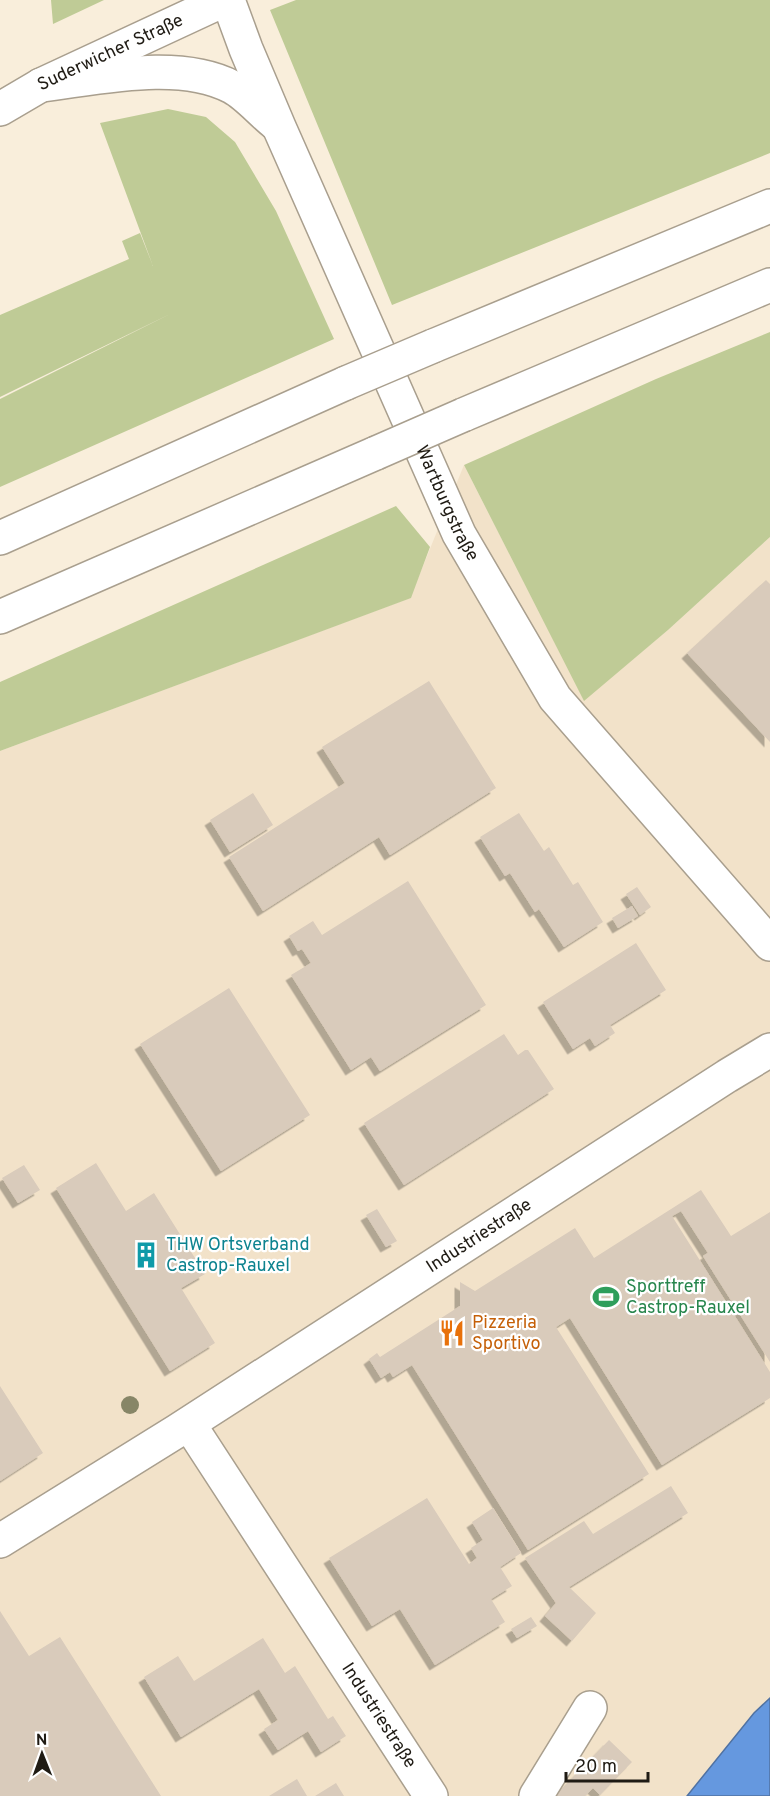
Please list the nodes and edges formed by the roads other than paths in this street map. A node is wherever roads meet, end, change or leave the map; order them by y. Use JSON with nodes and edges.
{"nodes":[{"id":1,"x":224,"y":0,"type":"edge"},
{"id":2,"x":228,"y":0,"type":"edge"},
{"id":3,"x":41,"y":85,"type":"junction"},
{"id":4,"x":0,"y":109,"type":"edge"},
{"id":5,"x":279,"y":127,"type":"junction"},
{"id":6,"x":770,"y":206,"type":"edge"},
{"id":7,"x":770,"y":285,"type":"edge"},
{"id":8,"x":0,"y":538,"type":"edge"},
{"id":9,"x":0,"y":617,"type":"edge"},
{"id":10,"x":770,"y":944,"type":"edge"},
{"id":11,"x":770,"y":1050,"type":"edge"},
{"id":12,"x":189,"y":1424,"type":"junction"},
{"id":13,"x":0,"y":1541,"type":"edge"},
{"id":14,"x":590,"y":1708,"type":"dead end"},
{"id":15,"x":431,"y":1796,"type":"edge"},
{"id":16,"x":536,"y":1796,"type":"edge"}],
"edges":[{"from":1,"to":3,"type":"main road","name":"Suderwicher Straße"},
{"from":2,"to":5,"type":"main road","name":"Wartburgstraße"},
{"from":3,"to":4,"type":"main road","name":"Suderwicher Straße"},
{"from":3,"to":5,"type":"main road"},
{"from":5,"to":10,"type":"main road","name":"Wartburgstraße"},
{"from":6,"to":8,"type":"main road","bridge":true},
{"from":7,"to":9,"type":"main road","bridge":true},
{"from":11,"to":12,"type":"main road","name":"Industriestraße"},
{"from":12,"to":13,"type":"main road","name":"Industriestraße"},
{"from":12,"to":15,"type":"main road","name":"Industriestraße"},
{"from":14,"to":16,"type":"main road"}]}
